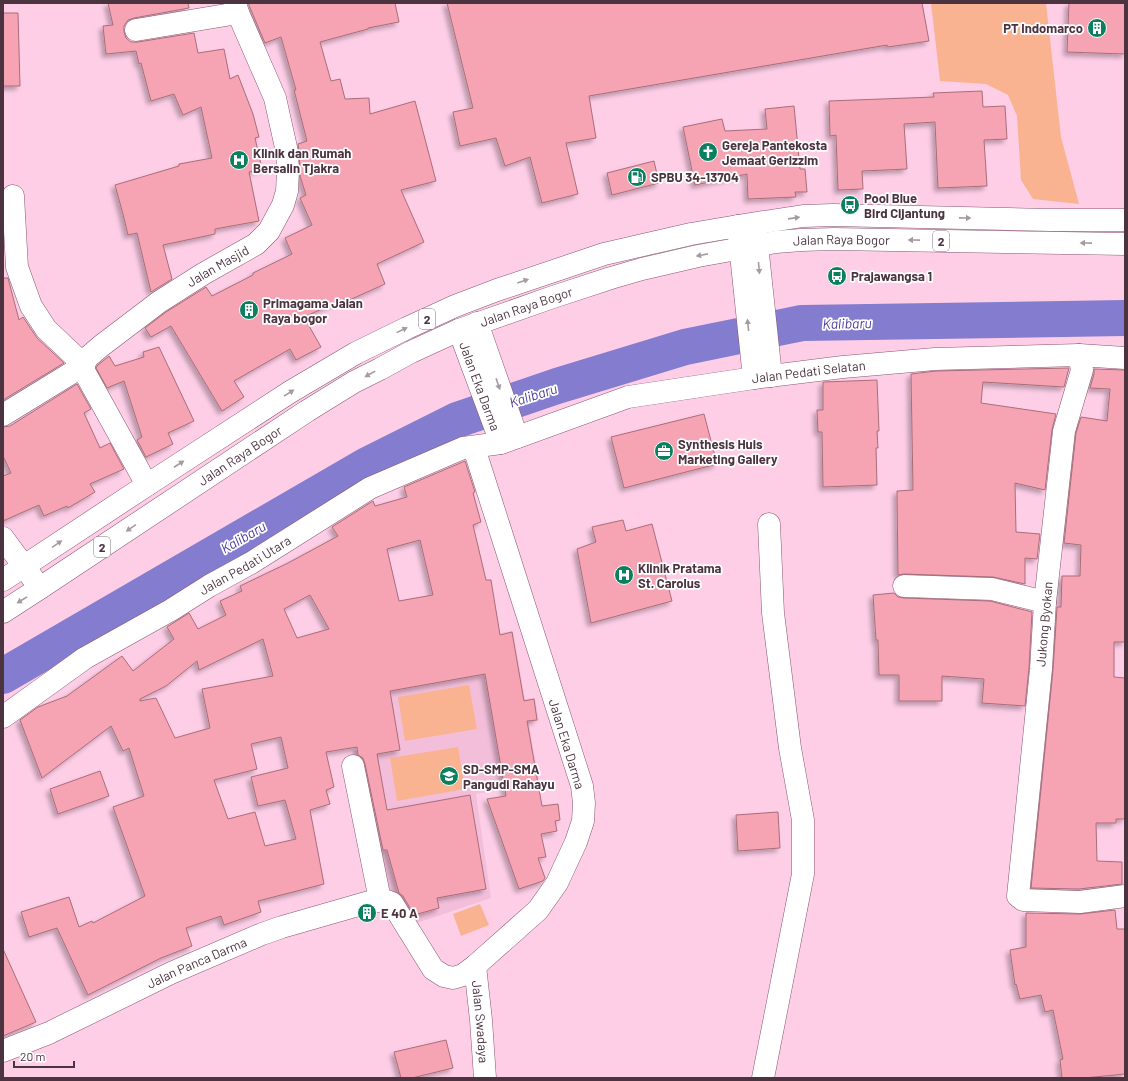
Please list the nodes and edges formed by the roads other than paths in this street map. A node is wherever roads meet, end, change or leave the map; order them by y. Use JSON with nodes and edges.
{"nodes":[{"id":1,"x":237,"y":8,"type":"edge"},
{"id":2,"x":136,"y":30,"type":"dead end"},
{"id":3,"x":13,"y":196,"type":"dead end"},
{"id":4,"x":1125,"y":220,"type":"edge"},
{"id":5,"x":747,"y":224,"type":"junction"},
{"id":6,"x":1125,"y":244,"type":"edge"},
{"id":7,"x":749,"y":247,"type":"junction"},
{"id":8,"x":468,"y":327,"type":"junction"},
{"id":9,"x":1079,"y":355,"type":"junction"},
{"id":10,"x":1125,"y":358,"type":"edge"},
{"id":11,"x":761,"y":367,"type":"junction"},
{"id":12,"x":84,"y":368,"type":"junction"},
{"id":13,"x":3,"y":415,"type":"edge"},
{"id":14,"x":509,"y":440,"type":"junction"},
{"id":15,"x":474,"y":448,"type":"junction"},
{"id":16,"x":146,"y":485,"type":"junction"},
{"id":17,"x":769,"y":524,"type":"dead end"},
{"id":18,"x":3,"y":538,"type":"edge"},
{"id":19,"x":24,"y":566,"type":"junction"},
{"id":20,"x":3,"y":580,"type":"edge"},
{"id":21,"x":904,"y":586,"type":"dead end"},
{"id":22,"x":40,"y":588,"type":"junction"},
{"id":23,"x":1045,"y":602,"type":"junction"},
{"id":24,"x":3,"y":612,"type":"edge"},
{"id":25,"x":3,"y":717,"type":"edge"},
{"id":26,"x":353,"y":766,"type":"dead end"},
{"id":27,"x":1125,"y":896,"type":"edge"},
{"id":28,"x":387,"y":904,"type":"junction"},
{"id":29,"x":475,"y":966,"type":"junction"},
{"id":30,"x":3,"y":1051,"type":"edge"},
{"id":31,"x":485,"y":1078,"type":"edge"},
{"id":32,"x":763,"y":1078,"type":"edge"}],
"edges":[{"from":1,"to":2,"type":"main road"},
{"from":1,"to":12,"type":"main road","name":"Jalan Masjid"},
{"from":3,"to":12,"type":"main road"},
{"from":5,"to":4,"type":"main road","name":"Jalan Raya Bogor","number":"2","one_way":true},
{"from":5,"to":7,"type":"main road"},
{"from":16,"to":5,"type":"main road","name":"Jalan Raya Bogor","number":"2","one_way":true},
{"from":6,"to":7,"type":"main road","name":"Jalan Raya Bogor","number":"2","one_way":true},
{"from":7,"to":8,"type":"main road","name":"Jalan Raya Bogor","number":"2","one_way":true},
{"from":7,"to":11,"type":"main road"},
{"from":8,"to":14,"type":"main road","name":"Jalan Eka Darma"},
{"from":8,"to":22,"type":"main road","name":"Jalan Raya Bogor","number":"2","one_way":true},
{"from":9,"to":10,"type":"main road","name":"Jalan Pedati Selatan"},
{"from":9,"to":11,"type":"main road","name":"Jalan Pedati Selatan"},
{"from":9,"to":23,"type":"main road","name":"Jukong Byokan"},
{"from":11,"to":14,"type":"main road","name":"Jalan Pedati Selatan"},
{"from":12,"to":13,"type":"main road"},
{"from":12,"to":16,"type":"main road"},
{"from":14,"to":15,"type":"main road","name":"Jalan Pedati Utara"},
{"from":15,"to":25,"type":"main road","name":"Jalan Pedati Utara"},
{"from":15,"to":29,"type":"main road","name":"Jalan Eka Darma"},
{"from":19,"to":16,"type":"main road","name":"Jalan Raya Bogor","number":"2","one_way":true},
{"from":17,"to":32,"type":"main road"},
{"from":18,"to":19,"type":"main road"},
{"from":19,"to":20,"type":"main road","name":"Jalan Raya Bogor","number":"2"},
{"from":19,"to":22,"type":"main road"},
{"from":21,"to":23,"type":"main road"},
{"from":22,"to":24,"type":"main road","name":"Jalan Raya Bogor","number":"2","one_way":true},
{"from":23,"to":27,"type":"main road","name":"Jukong Byokan"},
{"from":26,"to":28,"type":"main road"},
{"from":28,"to":29,"type":"main road","name":"Jalan Eka Darma"},
{"from":28,"to":30,"type":"main road","name":"Jalan Panca Darma"},
{"from":29,"to":31,"type":"main road","name":"Jalan Swadaya"}]}
